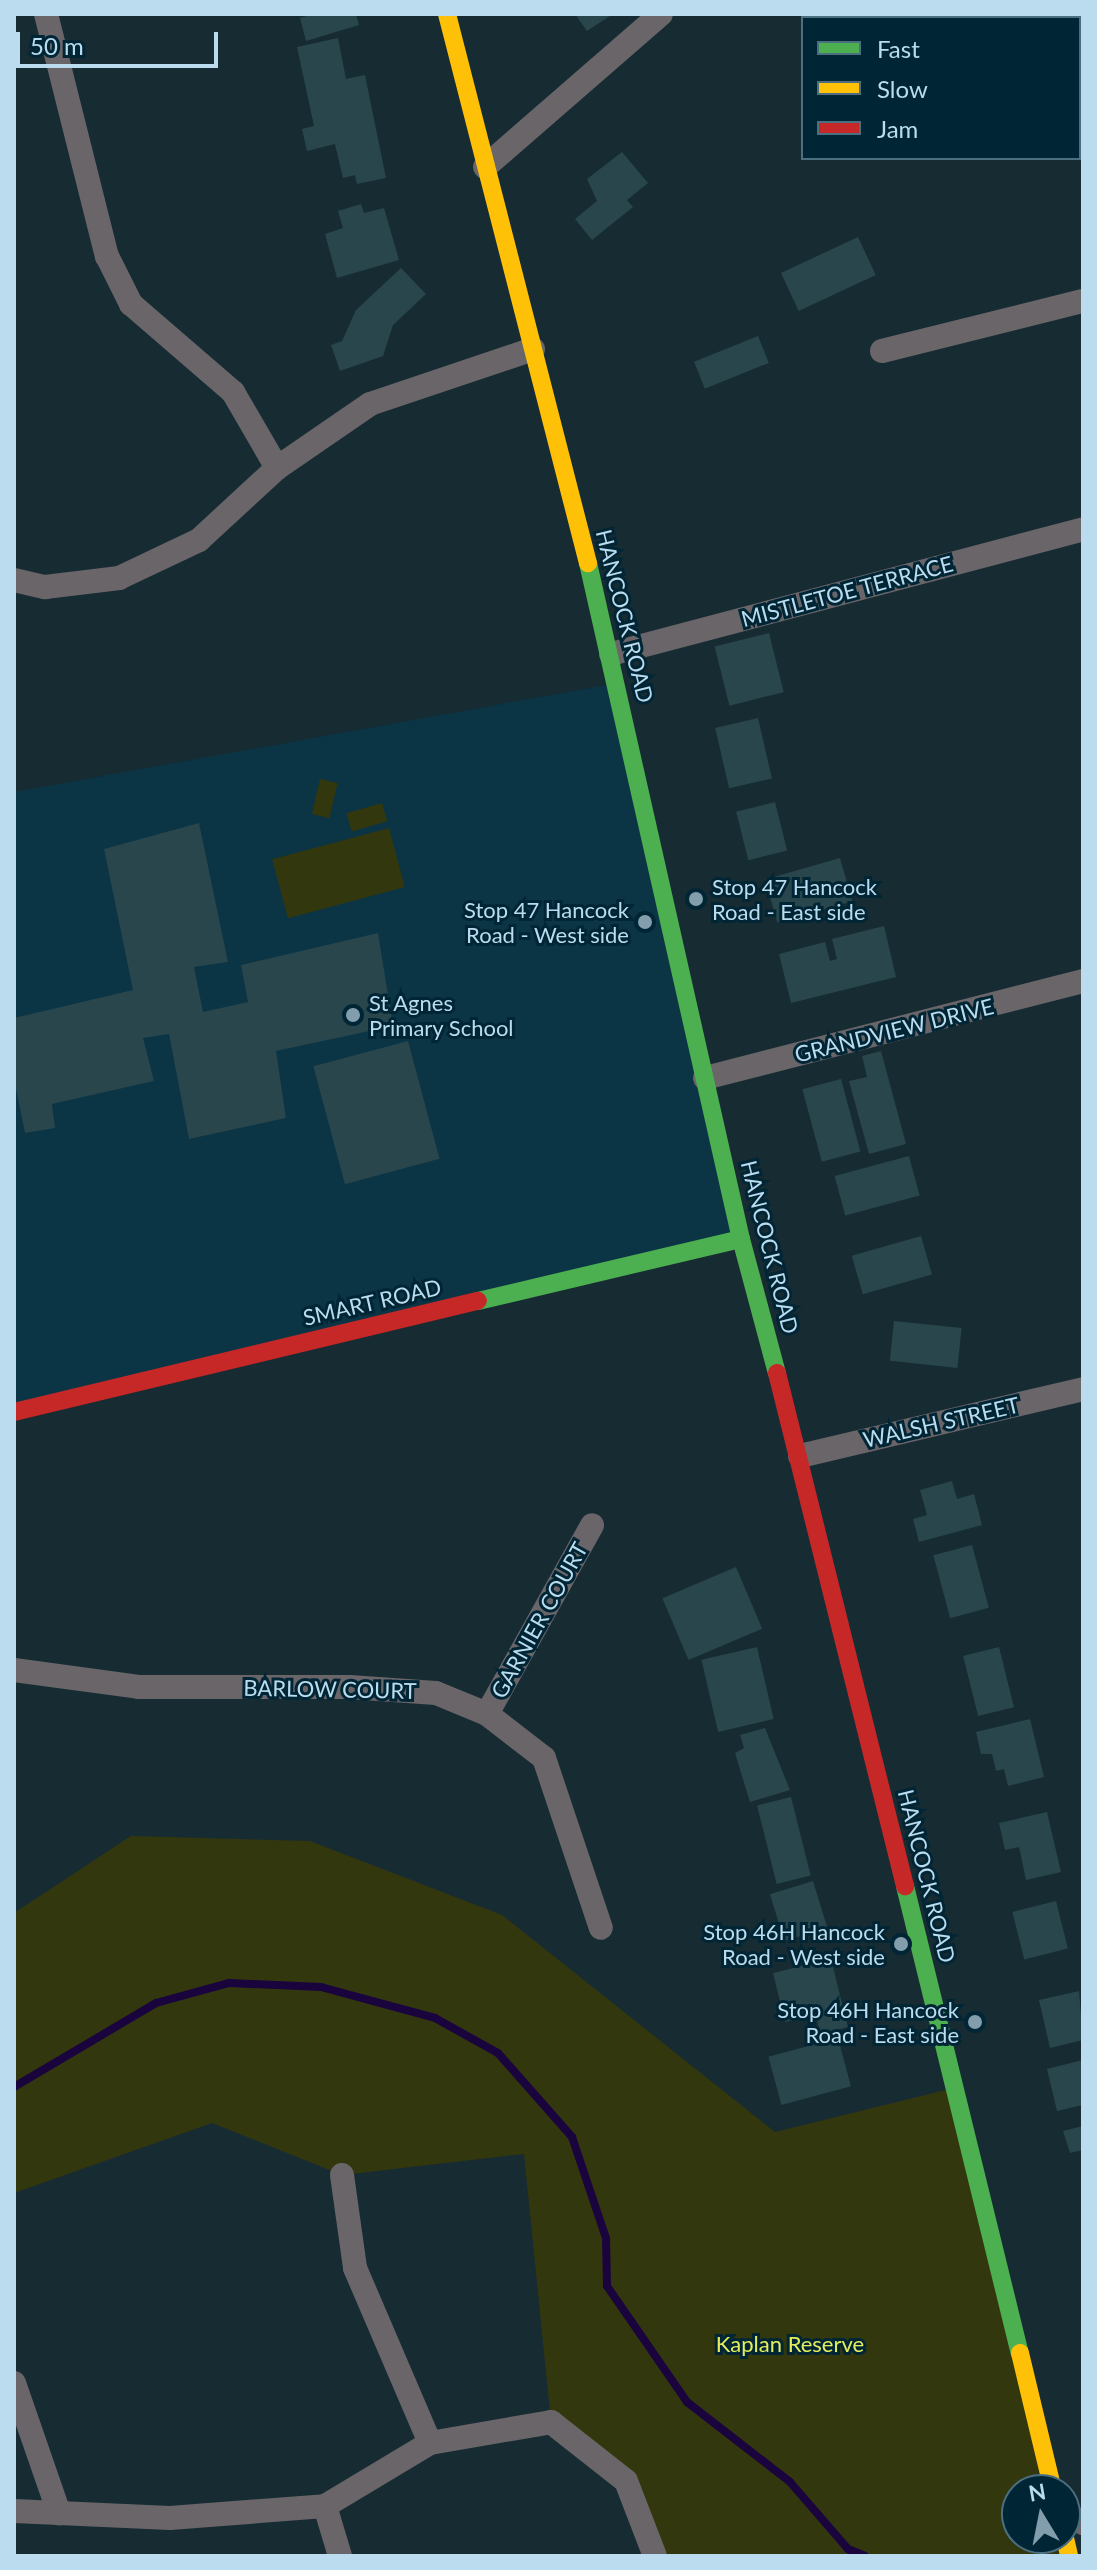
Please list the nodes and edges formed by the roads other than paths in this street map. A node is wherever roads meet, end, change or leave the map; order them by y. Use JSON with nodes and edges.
{"nodes":[{"id":1,"x":46,"y":14,"type":"edge"},
{"id":2,"x":447,"y":14,"type":"edge"},
{"id":3,"x":661,"y":14,"type":"edge"},
{"id":4,"x":485,"y":167,"type":"junction"},
{"id":5,"x":1083,"y":301,"type":"edge"},
{"id":6,"x":533,"y":349,"type":"junction"},
{"id":7,"x":882,"y":351,"type":"dead end"},
{"id":8,"x":277,"y":468,"type":"junction"},
{"id":9,"x":1083,"y":529,"type":"edge"},
{"id":10,"x":14,"y":580,"type":"edge"},
{"id":11,"x":611,"y":654,"type":"junction"},
{"id":12,"x":1083,"y":981,"type":"edge"},
{"id":13,"x":705,"y":1078,"type":"junction"},
{"id":14,"x":741,"y":1239,"type":"junction"},
{"id":15,"x":1083,"y":1389,"type":"edge"},
{"id":16,"x":14,"y":1412,"type":"edge"},
{"id":17,"x":800,"y":1456,"type":"junction"},
{"id":18,"x":592,"y":1525,"type":"dead end"},
{"id":19,"x":14,"y":1670,"type":"edge"},
{"id":20,"x":487,"y":1714,"type":"junction"},
{"id":21,"x":601,"y":1928,"type":"dead end"},
{"id":22,"x":342,"y":2175,"type":"dead end"},
{"id":23,"x":14,"y":2383,"type":"edge"},
{"id":24,"x":430,"y":2443,"type":"junction"},
{"id":25,"x":1049,"y":2474,"type":"edge"},
{"id":26,"x":325,"y":2506,"type":"junction"},
{"id":27,"x":14,"y":2511,"type":"edge"},
{"id":28,"x":59,"y":2513,"type":"junction"},
{"id":29,"x":340,"y":2556,"type":"edge"},
{"id":30,"x":655,"y":2556,"type":"edge"}],
"edges":[{"from":1,"to":8,"type":"street"},
{"from":2,"to":4,"type":"main road","name":"HANCOCK ROAD"},
{"from":3,"to":4,"type":"street"},
{"from":4,"to":6,"type":"main road","name":"HANCOCK ROAD"},
{"from":5,"to":7,"type":"street"},
{"from":6,"to":8,"type":"street"},
{"from":6,"to":11,"type":"main road","name":"HANCOCK ROAD"},
{"from":8,"to":10,"type":"street"},
{"from":9,"to":11,"type":"street","name":"MISTLETOE TERRACE"},
{"from":11,"to":13,"type":"main road","name":"HANCOCK ROAD"},
{"from":12,"to":13,"type":"street","name":"GRANDVIEW DRIVE"},
{"from":13,"to":14,"type":"main road","name":"HANCOCK ROAD"},
{"from":14,"to":16,"type":"main road","name":"SMART ROAD"},
{"from":14,"to":17,"type":"main road","name":"HANCOCK ROAD"},
{"from":15,"to":17,"type":"street","name":"WALSH STREET"},
{"from":17,"to":25,"type":"main road","name":"HANCOCK ROAD"},
{"from":18,"to":20,"type":"street","name":"GARNIER COURT"},
{"from":19,"to":20,"type":"street","name":"BARLOW COURT"},
{"from":20,"to":21,"type":"street","name":"BARLOW COURT"},
{"from":22,"to":24,"type":"street"},
{"from":23,"to":28,"type":"street"},
{"from":24,"to":26,"type":"street"},
{"from":24,"to":30,"type":"street"},
{"from":26,"to":28,"type":"street"},
{"from":26,"to":29,"type":"street"},
{"from":27,"to":28,"type":"street"}]}
